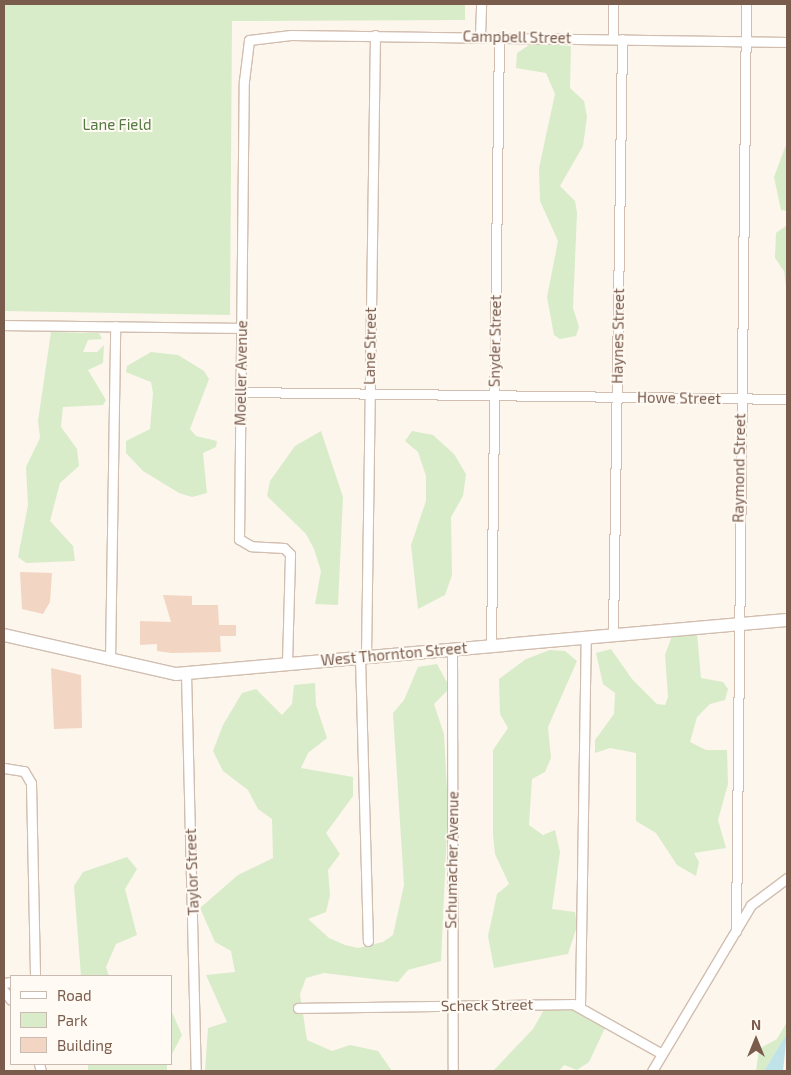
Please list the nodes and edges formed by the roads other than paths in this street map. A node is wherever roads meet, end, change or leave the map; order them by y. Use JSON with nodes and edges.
{"nodes":[{"id":1,"x":481,"y":4,"type":"edge"},
{"id":2,"x":614,"y":4,"type":"edge"},
{"id":3,"x":746,"y":4,"type":"edge"},
{"id":4,"x":375,"y":36,"type":"junction"},
{"id":5,"x":480,"y":36,"type":"junction"},
{"id":6,"x":499,"y":37,"type":"junction"},
{"id":7,"x":618,"y":39,"type":"junction"},
{"id":8,"x":249,"y":40,"type":"joint"},
{"id":9,"x":746,"y":41,"type":"junction"},
{"id":10,"x":787,"y":42,"type":"edge"},
{"id":11,"x":4,"y":325,"type":"edge"},
{"id":12,"x":115,"y":326,"type":"junction"},
{"id":13,"x":241,"y":328,"type":"junction"},
{"id":14,"x":241,"y":392,"type":"junction"},
{"id":15,"x":370,"y":393,"type":"junction"},
{"id":16,"x":494,"y":395,"type":"junction"},
{"id":17,"x":617,"y":397,"type":"junction"},
{"id":18,"x":740,"y":399,"type":"junction"},
{"id":19,"x":787,"y":399,"type":"edge"},
{"id":20,"x":787,"y":620,"type":"edge"},
{"id":21,"x":740,"y":624,"type":"junction"},
{"id":22,"x":614,"y":634,"type":"junction"},
{"id":23,"x":4,"y":635,"type":"edge"},
{"id":24,"x":586,"y":636,"type":"junction"},
{"id":25,"x":492,"y":645,"type":"junction"},
{"id":26,"x":452,"y":649,"type":"junction"},
{"id":27,"x":363,"y":656,"type":"junction"},
{"id":28,"x":110,"y":660,"type":"junction"},
{"id":29,"x":287,"y":664,"type":"junction"},
{"id":30,"x":186,"y":673,"type":"junction"},
{"id":31,"x":4,"y":768,"type":"edge"},
{"id":32,"x":787,"y":878,"type":"edge"},
{"id":33,"x":736,"y":931,"type":"junction"},
{"id":34,"x":368,"y":942,"type":"dead end"},
{"id":35,"x":35,"y":975,"type":"edge"},
{"id":36,"x":580,"y":1005,"type":"junction"},
{"id":37,"x":452,"y":1006,"type":"junction"},
{"id":38,"x":298,"y":1008,"type":"dead end"},
{"id":39,"x":662,"y":1054,"type":"junction"},
{"id":40,"x":196,"y":1071,"type":"edge"},
{"id":41,"x":453,"y":1071,"type":"edge"},
{"id":42,"x":652,"y":1071,"type":"edge"}],
"edges":[{"from":1,"to":5,"type":"street"},
{"from":2,"to":7,"type":"street","name":"Haynes Street"},
{"from":3,"to":9,"type":"street","name":"Raymond Street"},
{"from":4,"to":5,"type":"street","name":"Campbell Street"},
{"from":4,"to":8,"type":"street","name":"Campbell Street"},
{"from":4,"to":15,"type":"street","name":"Lane Street"},
{"from":5,"to":6,"type":"street","name":"Campbell Street"},
{"from":6,"to":7,"type":"street","name":"Campbell Street"},
{"from":6,"to":16,"type":"street","name":"Snyder Street"},
{"from":7,"to":9,"type":"street","name":"Campbell Street"},
{"from":7,"to":17,"type":"street","name":"Haynes Street"},
{"from":8,"to":13,"type":"street","name":"Moeller Avenue"},
{"from":9,"to":10,"type":"street","name":"Campbell Street"},
{"from":9,"to":18,"type":"street","name":"Raymond Street"},
{"from":11,"to":12,"type":"street"},
{"from":12,"to":13,"type":"street"},
{"from":12,"to":28,"type":"street"},
{"from":13,"to":14,"type":"street","name":"Moeller Avenue"},
{"from":14,"to":15,"type":"street","name":"Howe Street"},
{"from":14,"to":29,"type":"street","name":"Moeller Avenue"},
{"from":15,"to":16,"type":"street","name":"Howe Street"},
{"from":15,"to":27,"type":"street","name":"Lane Street"},
{"from":16,"to":17,"type":"street","name":"Howe Street"},
{"from":16,"to":25,"type":"street","name":"Snyder Street"},
{"from":17,"to":18,"type":"street","name":"Howe Street"},
{"from":17,"to":22,"type":"street","name":"Haynes Street"},
{"from":18,"to":19,"type":"street","name":"Howe Street"},
{"from":18,"to":21,"type":"street","name":"Raymond Street"},
{"from":20,"to":21,"type":"main road","name":"West Thornton Street"},
{"from":21,"to":22,"type":"main road","name":"West Thornton Street"},
{"from":21,"to":33,"type":"street","name":"Raymond Street"},
{"from":22,"to":24,"type":"main road","name":"West Thornton Street"},
{"from":23,"to":28,"type":"main road","name":"West Thornton Street"},
{"from":24,"to":25,"type":"main road","name":"West Thornton Street"},
{"from":24,"to":36,"type":"street"},
{"from":25,"to":26,"type":"main road","name":"West Thornton Street"},
{"from":26,"to":27,"type":"main road","name":"West Thornton Street"},
{"from":26,"to":37,"type":"street","name":"Schumacher Avenue"},
{"from":27,"to":29,"type":"main road","name":"West Thornton Street"},
{"from":27,"to":34,"type":"street","name":"Lane Street"},
{"from":28,"to":30,"type":"main road","name":"West Thornton Street"},
{"from":29,"to":30,"type":"main road","name":"West Thornton Street"},
{"from":30,"to":40,"type":"street","name":"Taylor Street"},
{"from":31,"to":35,"type":"street"},
{"from":32,"to":33,"type":"street"},
{"from":33,"to":39,"type":"street"},
{"from":36,"to":37,"type":"street","name":"Scheck Street"},
{"from":36,"to":39,"type":"street"},
{"from":37,"to":38,"type":"street","name":"Scheck Street"},
{"from":37,"to":41,"type":"street","name":"Schumacher Avenue"},
{"from":39,"to":42,"type":"street"}]}
